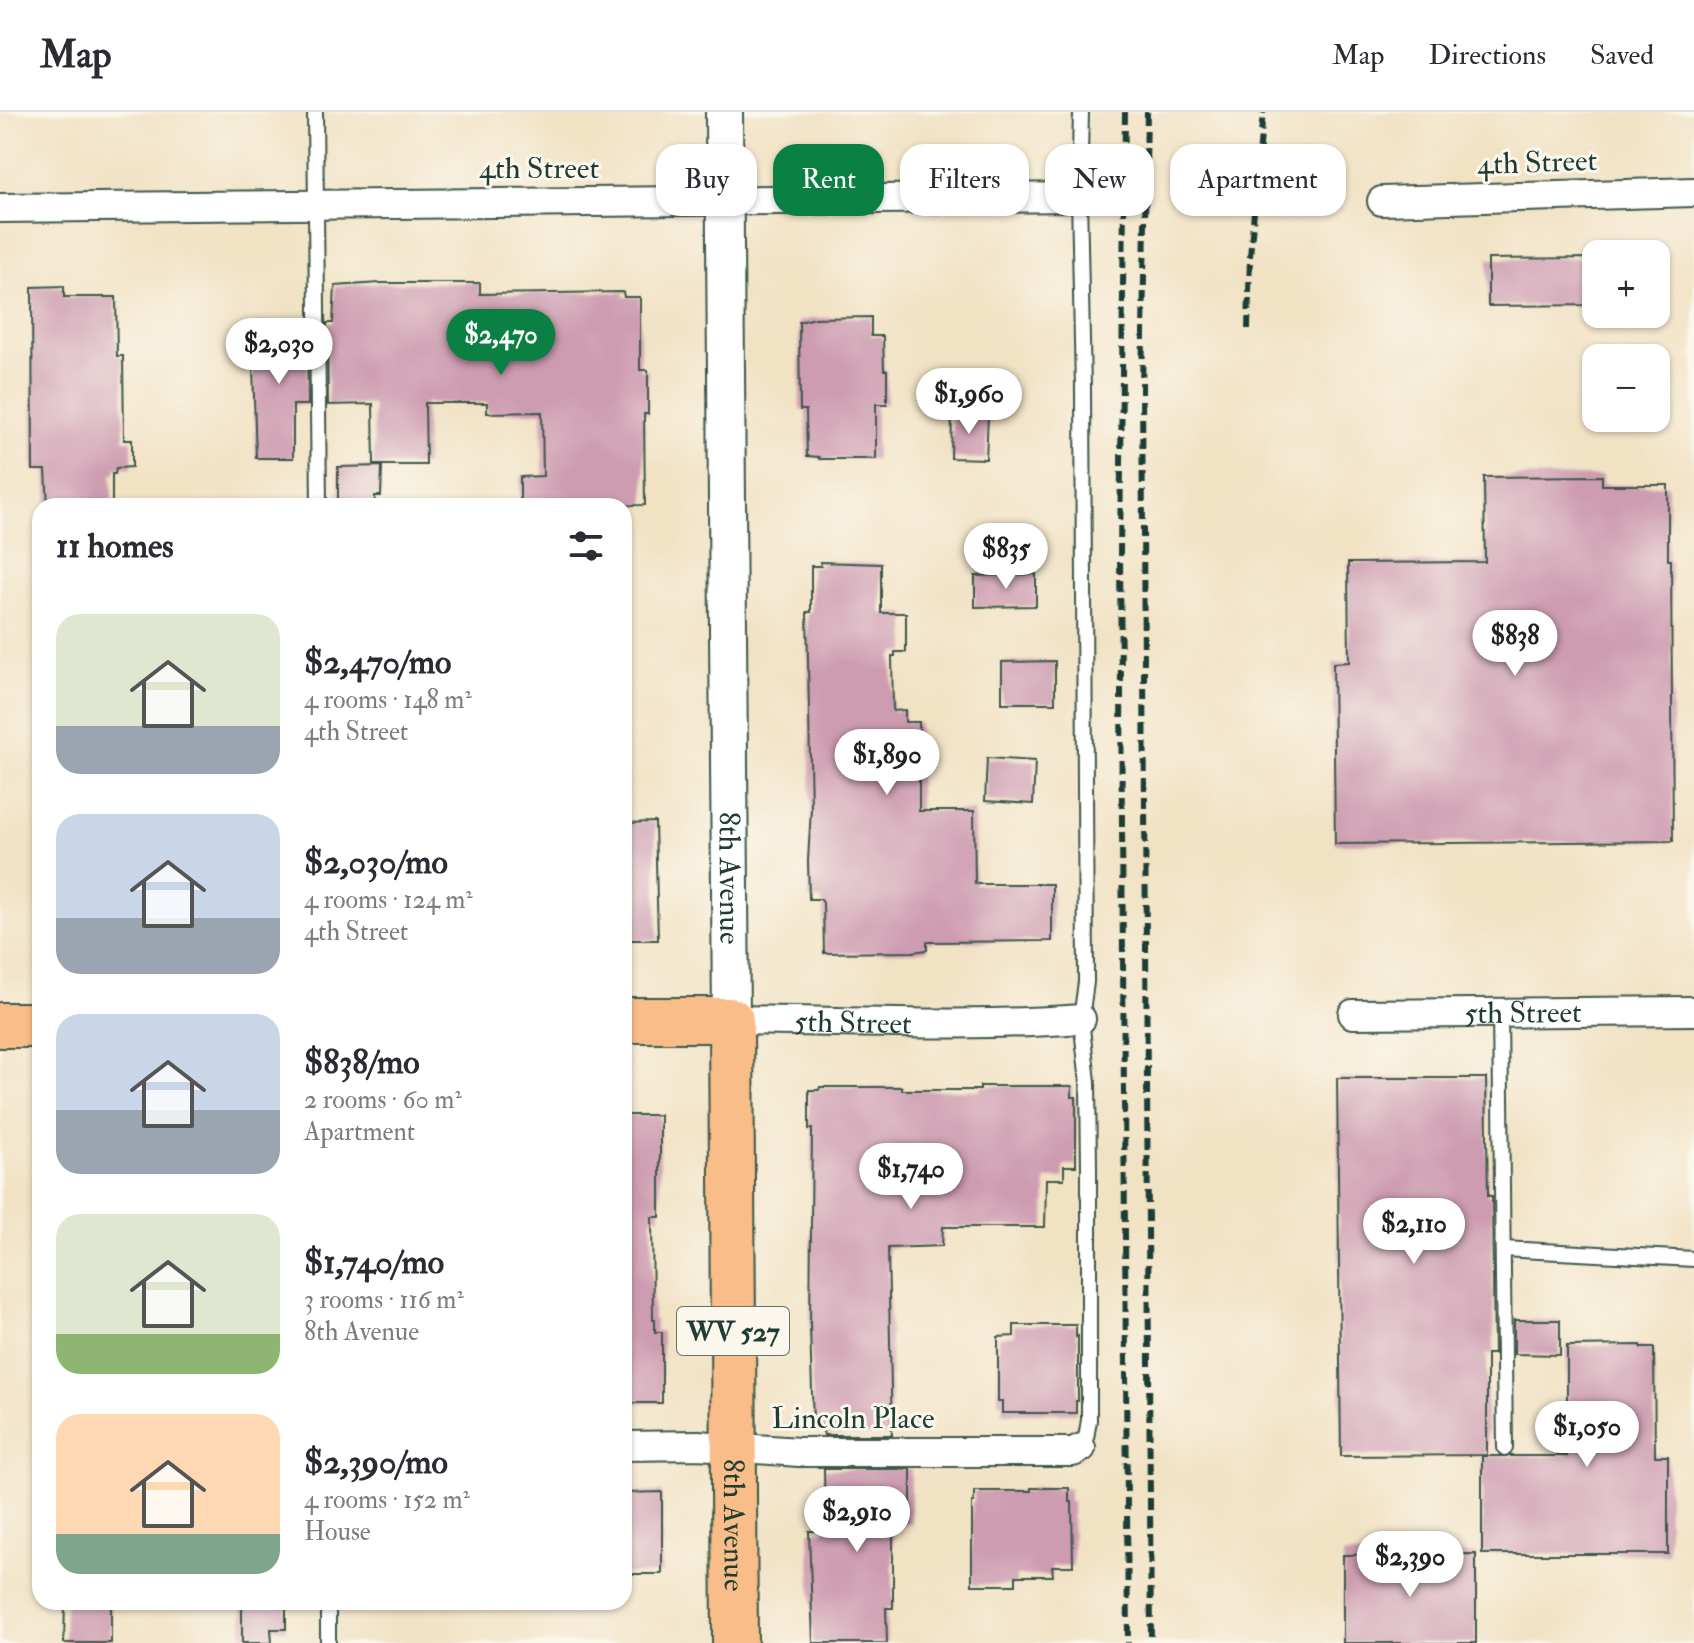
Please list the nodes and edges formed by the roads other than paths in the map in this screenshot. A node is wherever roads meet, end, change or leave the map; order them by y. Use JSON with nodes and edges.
{"nodes":[{"id":1,"x":315,"y":112,"type":"edge"},
{"id":2,"x":724,"y":112,"type":"edge"},
{"id":3,"x":1081,"y":112,"type":"edge"},
{"id":4,"x":724,"y":144,"type":"edge"},
{"id":5,"x":1080,"y":144,"type":"edge"},
{"id":6,"x":1694,"y":192,"type":"edge"},
{"id":7,"x":1045,"y":197,"type":"edge"},
{"id":8,"x":757,"y":201,"type":"edge"},
{"id":9,"x":1382,"y":201,"type":"dead end"},
{"id":10,"x":656,"y":202,"type":"edge"},
{"id":11,"x":317,"y":204,"type":"junction"},
{"id":12,"x":0,"y":208,"type":"edge"},
{"id":13,"x":725,"y":216,"type":"edge"},
{"id":14,"x":1079,"y":216,"type":"edge"},
{"id":15,"x":319,"y":498,"type":"edge"},
{"id":16,"x":1694,"y":1011,"type":"edge"},
{"id":17,"x":1500,"y":1012,"type":"junction"},
{"id":18,"x":1353,"y":1014,"type":"dead end"},
{"id":19,"x":1081,"y":1019,"type":"junction"},
{"id":20,"x":632,"y":1020,"type":"edge"},
{"id":21,"x":731,"y":1020,"type":"junction"},
{"id":22,"x":0,"y":1025,"type":"edge"},
{"id":23,"x":32,"y":1025,"type":"edge"},
{"id":24,"x":1503,"y":1249,"type":"junction"},
{"id":25,"x":1694,"y":1259,"type":"edge"},
{"id":26,"x":632,"y":1446,"type":"edge"},
{"id":27,"x":1081,"y":1448,"type":"joint"},
{"id":28,"x":1505,"y":1448,"type":"dead end"},
{"id":29,"x":734,"y":1449,"type":"junction"},
{"id":30,"x":328,"y":1610,"type":"edge"},
{"id":31,"x":328,"y":1643,"type":"edge"},
{"id":32,"x":735,"y":1643,"type":"edge"}],
"edges":[{"from":1,"to":11,"type":"lane"},
{"from":2,"to":4,"type":"street","name":"8th Avenue"},
{"from":3,"to":5,"type":"lane"},
{"from":6,"to":9,"type":"street","name":"4th Street"},
{"from":7,"to":8,"type":"street","name":"4th Street"},
{"from":10,"to":11,"type":"street","name":"4th Street"},
{"from":11,"to":12,"type":"street","name":"4th Street"},
{"from":11,"to":15,"type":"lane"},
{"from":13,"to":21,"type":"street","name":"8th Avenue"},
{"from":14,"to":19,"type":"lane"},
{"from":16,"to":17,"type":"street","name":"5th Street"},
{"from":17,"to":18,"type":"street","name":"5th Street"},
{"from":17,"to":24,"type":"lane"},
{"from":19,"to":21,"type":"street","name":"5th Street"},
{"from":19,"to":27,"type":"lane"},
{"from":20,"to":21,"type":"main road","name":"5th Street"},
{"from":21,"to":29,"type":"main road","name":"8th Avenue","number":"WV 527"},
{"from":22,"to":23,"type":"main road"},
{"from":24,"to":25,"type":"lane"},
{"from":24,"to":28,"type":"lane"},
{"from":26,"to":29,"type":"street","name":"Lincoln Place"},
{"from":27,"to":29,"type":"street","name":"Lincoln Place"},
{"from":29,"to":32,"type":"main road","name":"8th Avenue","number":"WV 527"},
{"from":30,"to":31,"type":"lane"}]}
